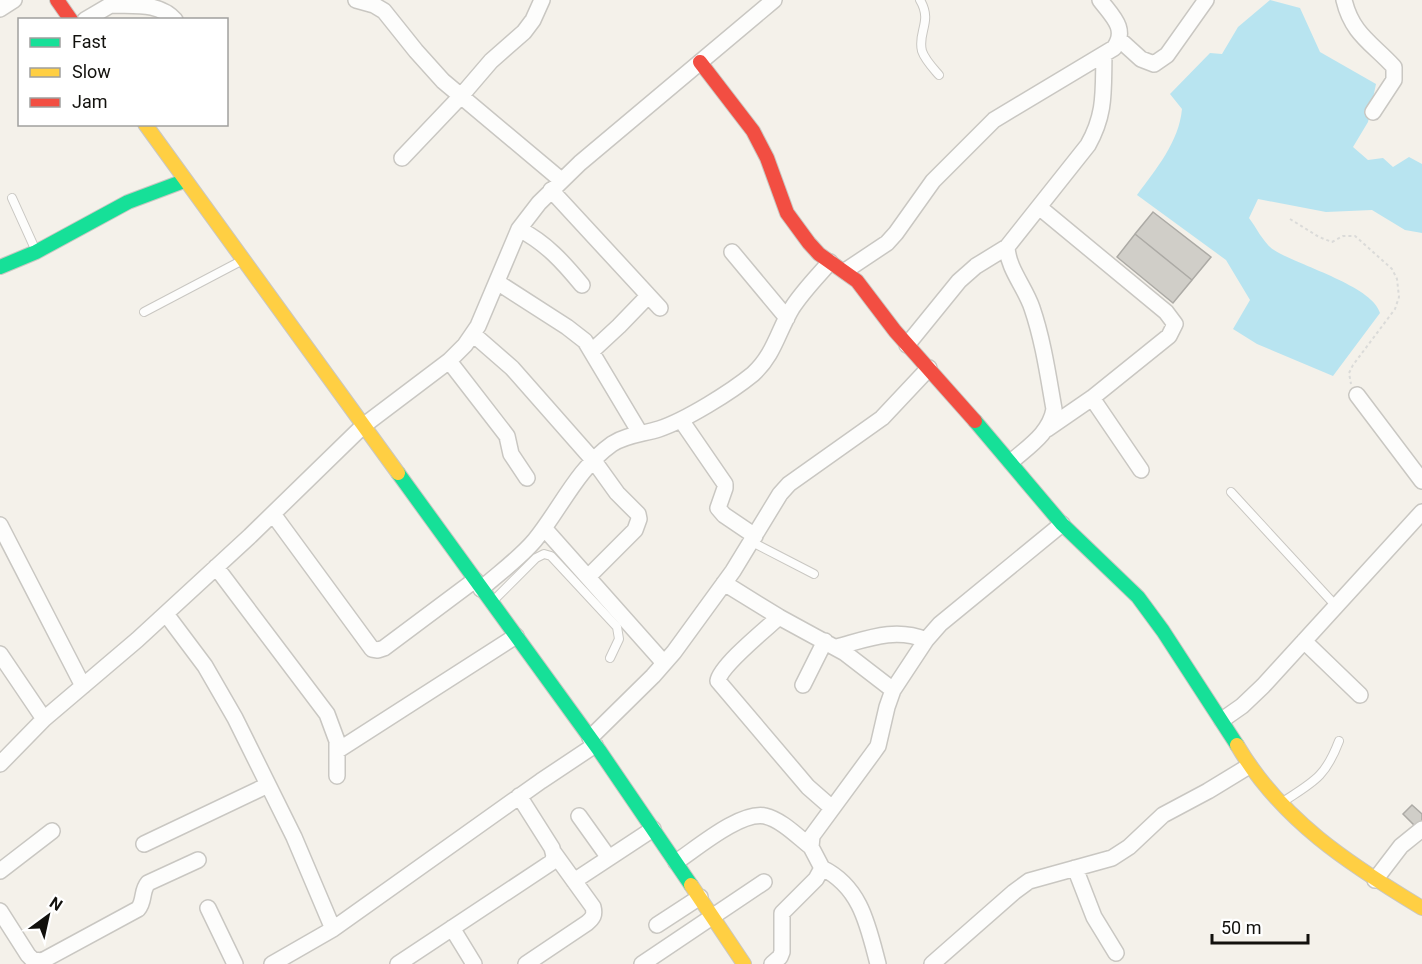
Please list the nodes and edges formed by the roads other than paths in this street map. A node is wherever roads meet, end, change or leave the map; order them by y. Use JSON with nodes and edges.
{"nodes":[{"id":1,"x":15,"y":0,"type":"edge"},
{"id":2,"x":57,"y":0,"type":"edge"},
{"id":3,"x":542,"y":0,"type":"edge"},
{"id":4,"x":774,"y":0,"type":"edge"},
{"id":5,"x":920,"y":0,"type":"edge"},
{"id":6,"x":1100,"y":0,"type":"edge"},
{"id":7,"x":1206,"y":0,"type":"edge"},
{"id":8,"x":1344,"y":0,"type":"edge"},
{"id":9,"x":361,"y":1,"type":"edge"},
{"id":10,"x":115,"y":2,"type":"edge"},
{"id":11,"x":0,"y":9,"type":"edge"},
{"id":12,"x":70,"y":18,"type":"edge"},
{"id":13,"x":88,"y":18,"type":"edge"},
{"id":14,"x":173,"y":18,"type":"edge"},
{"id":15,"x":1120,"y":40,"type":"junction"},
{"id":16,"x":1104,"y":56,"type":"junction"},
{"id":17,"x":700,"y":62,"type":"junction"},
{"id":18,"x":939,"y":75,"type":"dead end"},
{"id":19,"x":461,"y":96,"type":"junction"},
{"id":20,"x":1373,"y":112,"type":"dead end"},
{"id":21,"x":146,"y":126,"type":"edge"},
{"id":22,"x":402,"y":158,"type":"dead end"},
{"id":23,"x":184,"y":180,"type":"junction"},
{"id":24,"x":556,"y":185,"type":"junction"},
{"id":25,"x":12,"y":198,"type":"dead end"},
{"id":26,"x":1038,"y":207,"type":"junction"},
{"id":27,"x":519,"y":229,"type":"junction"},
{"id":28,"x":1007,"y":247,"type":"junction"},
{"id":29,"x":36,"y":252,"type":"junction"},
{"id":30,"x":732,"y":252,"type":"dead end"},
{"id":31,"x":242,"y":260,"type":"junction"},
{"id":32,"x":830,"y":262,"type":"junction"},
{"id":33,"x":0,"y":267,"type":"edge"},
{"id":34,"x":845,"y":271,"type":"junction"},
{"id":35,"x":497,"y":282,"type":"junction"},
{"id":36,"x":582,"y":285,"type":"dead end"},
{"id":37,"x":648,"y":296,"type":"junction"},
{"id":38,"x":660,"y":308,"type":"dead end"},
{"id":39,"x":144,"y":312,"type":"dead end"},
{"id":40,"x":787,"y":318,"type":"junction"},
{"id":41,"x":473,"y":334,"type":"junction"},
{"id":42,"x":908,"y":345,"type":"junction"},
{"id":43,"x":592,"y":351,"type":"junction"},
{"id":44,"x":449,"y":361,"type":"junction"},
{"id":45,"x":929,"y":368,"type":"junction"},
{"id":46,"x":1357,"y":395,"type":"road end"},
{"id":47,"x":1092,"y":398,"type":"junction"},
{"id":48,"x":681,"y":420,"type":"junction"},
{"id":49,"x":363,"y":426,"type":"junction"},
{"id":50,"x":1046,"y":430,"type":"junction"},
{"id":51,"x":640,"y":433,"type":"junction"},
{"id":52,"x":594,"y":460,"type":"junction"},
{"id":53,"x":1011,"y":462,"type":"junction"},
{"id":54,"x":1141,"y":470,"type":"dead end"},
{"id":55,"x":527,"y":478,"type":"dead end"},
{"id":56,"x":1422,"y":482,"type":"edge"},
{"id":57,"x":1231,"y":492,"type":"dead end"},
{"id":58,"x":1422,"y":512,"type":"edge"},
{"id":59,"x":273,"y":514,"type":"junction"},
{"id":60,"x":1062,"y":524,"type":"junction"},
{"id":61,"x":0,"y":525,"type":"edge"},
{"id":62,"x":544,"y":528,"type":"junction"},
{"id":63,"x":753,"y":539,"type":"junction"},
{"id":64,"x":216,"y":567,"type":"junction"},
{"id":65,"x":814,"y":574,"type":"dead end"},
{"id":66,"x":588,"y":577,"type":"junction"},
{"id":67,"x":724,"y":583,"type":"junction"},
{"id":68,"x":478,"y":584,"type":"junction"},
{"id":69,"x":491,"y":603,"type":"junction"},
{"id":70,"x":1336,"y":606,"type":"junction"},
{"id":71,"x":166,"y":614,"type":"junction"},
{"id":72,"x":779,"y":617,"type":"junction"},
{"id":73,"x":516,"y":636,"type":"junction"},
{"id":74,"x":926,"y":640,"type":"junction"},
{"id":75,"x":1304,"y":641,"type":"junction"},
{"id":76,"x":831,"y":644,"type":"junction"},
{"id":77,"x":0,"y":654,"type":"edge"},
{"id":78,"x":610,"y":658,"type":"dead end"},
{"id":79,"x":664,"y":663,"type":"junction"},
{"id":80,"x":803,"y":685,"type":"dead end"},
{"id":81,"x":83,"y":686,"type":"junction"},
{"id":82,"x":893,"y":690,"type":"junction"},
{"id":83,"x":1360,"y":695,"type":"dead end"},
{"id":84,"x":44,"y":719,"type":"junction"},
{"id":85,"x":1222,"y":720,"type":"junction"},
{"id":86,"x":592,"y":741,"type":"junction"},
{"id":87,"x":1339,"y":741,"type":"dead end"},
{"id":88,"x":337,"y":751,"type":"junction"},
{"id":89,"x":0,"y":764,"type":"edge"},
{"id":90,"x":1249,"y":766,"type":"junction"},
{"id":91,"x":338,"y":776,"type":"dead end"},
{"id":92,"x":268,"y":785,"type":"junction"},
{"id":93,"x":519,"y":796,"type":"junction"},
{"id":94,"x":1280,"y":804,"type":"junction"},
{"id":95,"x":832,"y":808,"type":"junction"},
{"id":96,"x":579,"y":816,"type":"dead end"},
{"id":97,"x":653,"y":829,"type":"junction"},
{"id":98,"x":1422,"y":829,"type":"edge"},
{"id":99,"x":52,"y":831,"type":"dead end"},
{"id":100,"x":144,"y":844,"type":"dead end"},
{"id":101,"x":812,"y":847,"type":"junction"},
{"id":102,"x":554,"y":853,"type":"junction"},
{"id":103,"x":609,"y":858,"type":"junction"},
{"id":104,"x":198,"y":860,"type":"dead end"},
{"id":105,"x":676,"y":862,"type":"junction"},
{"id":106,"x":822,"y":868,"type":"junction"},
{"id":107,"x":1075,"y":868,"type":"junction"},
{"id":108,"x":0,"y":871,"type":"edge"},
{"id":109,"x":1375,"y":880,"type":"junction"},
{"id":110,"x":574,"y":881,"type":"junction"},
{"id":111,"x":764,"y":882,"type":"dead end"},
{"id":112,"x":700,"y":897,"type":"junction"},
{"id":113,"x":208,"y":908,"type":"dead end"},
{"id":114,"x":1422,"y":908,"type":"edge"},
{"id":115,"x":0,"y":911,"type":"edge"},
{"id":116,"x":713,"y":916,"type":"junction"},
{"id":117,"x":657,"y":925,"type":"dead end"},
{"id":118,"x":452,"y":928,"type":"junction"},
{"id":119,"x":333,"y":929,"type":"junction"},
{"id":120,"x":1116,"y":953,"type":"dead end"},
{"id":121,"x":235,"y":964,"type":"edge"},
{"id":122,"x":272,"y":964,"type":"edge"},
{"id":123,"x":398,"y":964,"type":"edge"},
{"id":124,"x":474,"y":964,"type":"edge"},
{"id":125,"x":526,"y":964,"type":"edge"},
{"id":126,"x":642,"y":964,"type":"edge"},
{"id":127,"x":744,"y":964,"type":"edge"},
{"id":128,"x":771,"y":964,"type":"edge"},
{"id":129,"x":878,"y":964,"type":"edge"},
{"id":130,"x":932,"y":964,"type":"edge"}],
"edges":[{"from":1,"to":11,"type":"street"},
{"from":2,"to":12,"type":"street"},
{"from":3,"to":19,"type":"street"},
{"from":4,"to":17,"type":"street"},
{"from":5,"to":18,"type":"lane"},
{"from":6,"to":15,"type":"street"},
{"from":7,"to":15,"type":"street"},
{"from":8,"to":20,"type":"street"},
{"from":9,"to":19,"type":"street"},
{"from":10,"to":13,"type":"street"},
{"from":10,"to":14,"type":"street"},
{"from":15,"to":16,"type":"street"},
{"from":16,"to":26,"type":"street"},
{"from":16,"to":34,"type":"street"},
{"from":17,"to":24,"type":"street"},
{"from":17,"to":32,"type":"street"},
{"from":19,"to":22,"type":"street"},
{"from":19,"to":24,"type":"street"},
{"from":21,"to":23,"type":"street"},
{"from":23,"to":29,"type":"street"},
{"from":23,"to":31,"type":"street"},
{"from":24,"to":27,"type":"street"},
{"from":24,"to":37,"type":"street"},
{"from":25,"to":29,"type":"lane"},
{"from":26,"to":28,"type":"street"},
{"from":26,"to":47,"type":"street"},
{"from":27,"to":35,"type":"street"},
{"from":27,"to":36,"type":"street"},
{"from":28,"to":42,"type":"street"},
{"from":28,"to":50,"type":"street"},
{"from":29,"to":33,"type":"street"},
{"from":30,"to":40,"type":"street"},
{"from":31,"to":39,"type":"lane"},
{"from":31,"to":49,"type":"street"},
{"from":32,"to":34,"type":"street"},
{"from":32,"to":40,"type":"street"},
{"from":34,"to":42,"type":"street"},
{"from":35,"to":41,"type":"street"},
{"from":35,"to":43,"type":"street"},
{"from":37,"to":38,"type":"street"},
{"from":37,"to":43,"type":"street"},
{"from":40,"to":48,"type":"street"},
{"from":41,"to":44,"type":"street"},
{"from":41,"to":52,"type":"street"},
{"from":42,"to":45,"type":"street"},
{"from":43,"to":51,"type":"street"},
{"from":44,"to":49,"type":"street"},
{"from":44,"to":55,"type":"street"},
{"from":45,"to":53,"type":"street"},
{"from":45,"to":63,"type":"street"},
{"from":46,"to":56,"type":"street"},
{"from":47,"to":50,"type":"street"},
{"from":47,"to":54,"type":"street"},
{"from":48,"to":51,"type":"street"},
{"from":48,"to":63,"type":"street"},
{"from":49,"to":59,"type":"street"},
{"from":49,"to":68,"type":"street"},
{"from":50,"to":53,"type":"street"},
{"from":51,"to":52,"type":"street"},
{"from":52,"to":62,"type":"street"},
{"from":52,"to":66,"type":"street"},
{"from":53,"to":60,"type":"street"},
{"from":57,"to":70,"type":"lane"},
{"from":58,"to":70,"type":"street"},
{"from":59,"to":64,"type":"street"},
{"from":59,"to":68,"type":"street"},
{"from":60,"to":74,"type":"street"},
{"from":60,"to":85,"type":"street"},
{"from":61,"to":81,"type":"street"},
{"from":62,"to":66,"type":"street"},
{"from":62,"to":68,"type":"street"},
{"from":63,"to":65,"type":"lane"},
{"from":63,"to":67,"type":"street"},
{"from":64,"to":71,"type":"street"},
{"from":64,"to":88,"type":"street"},
{"from":66,"to":79,"type":"street"},
{"from":67,"to":72,"type":"street"},
{"from":67,"to":79,"type":"street"},
{"from":68,"to":69,"type":"street"},
{"from":69,"to":73,"type":"street"},
{"from":69,"to":78,"type":"lane"},
{"from":70,"to":75,"type":"street"},
{"from":71,"to":81,"type":"street"},
{"from":71,"to":92,"type":"street"},
{"from":72,"to":76,"type":"street"},
{"from":72,"to":95,"type":"street"},
{"from":73,"to":86,"type":"street"},
{"from":73,"to":88,"type":"street"},
{"from":74,"to":76,"type":"street"},
{"from":74,"to":82,"type":"street"},
{"from":75,"to":83,"type":"street"},
{"from":75,"to":85,"type":"street"},
{"from":76,"to":80,"type":"street"},
{"from":76,"to":82,"type":"street"},
{"from":77,"to":84,"type":"street"},
{"from":79,"to":86,"type":"street"},
{"from":81,"to":84,"type":"street"},
{"from":82,"to":95,"type":"street"},
{"from":84,"to":89,"type":"street"},
{"from":85,"to":90,"type":"street"},
{"from":86,"to":93,"type":"street"},
{"from":86,"to":97,"type":"street"},
{"from":87,"to":94,"type":"lane"},
{"from":88,"to":91,"type":"street"},
{"from":90,"to":94,"type":"street"},
{"from":90,"to":107,"type":"street"},
{"from":92,"to":100,"type":"street"},
{"from":92,"to":119,"type":"street"},
{"from":93,"to":102,"type":"street"},
{"from":93,"to":119,"type":"street"},
{"from":94,"to":109,"type":"street"},
{"from":95,"to":101,"type":"street"},
{"from":96,"to":103,"type":"street"},
{"from":97,"to":103,"type":"street"},
{"from":97,"to":105,"type":"street"},
{"from":98,"to":109,"type":"street"},
{"from":99,"to":108,"type":"street"},
{"from":101,"to":105,"type":"street"},
{"from":101,"to":106,"type":"street"},
{"from":102,"to":110,"type":"street"},
{"from":102,"to":118,"type":"street"},
{"from":103,"to":110,"type":"street"},
{"from":104,"to":115,"type":"street"},
{"from":105,"to":112,"type":"street"},
{"from":106,"to":128,"type":"street"},
{"from":106,"to":129,"type":"street"},
{"from":107,"to":120,"type":"street"},
{"from":107,"to":130,"type":"street"},
{"from":109,"to":114,"type":"street"},
{"from":110,"to":125,"type":"street"},
{"from":111,"to":116,"type":"street"},
{"from":112,"to":116,"type":"street"},
{"from":112,"to":117,"type":"street"},
{"from":113,"to":121,"type":"street"},
{"from":116,"to":126,"type":"street"},
{"from":116,"to":127,"type":"street"},
{"from":118,"to":123,"type":"street"},
{"from":118,"to":124,"type":"street"},
{"from":119,"to":122,"type":"street"}]}
